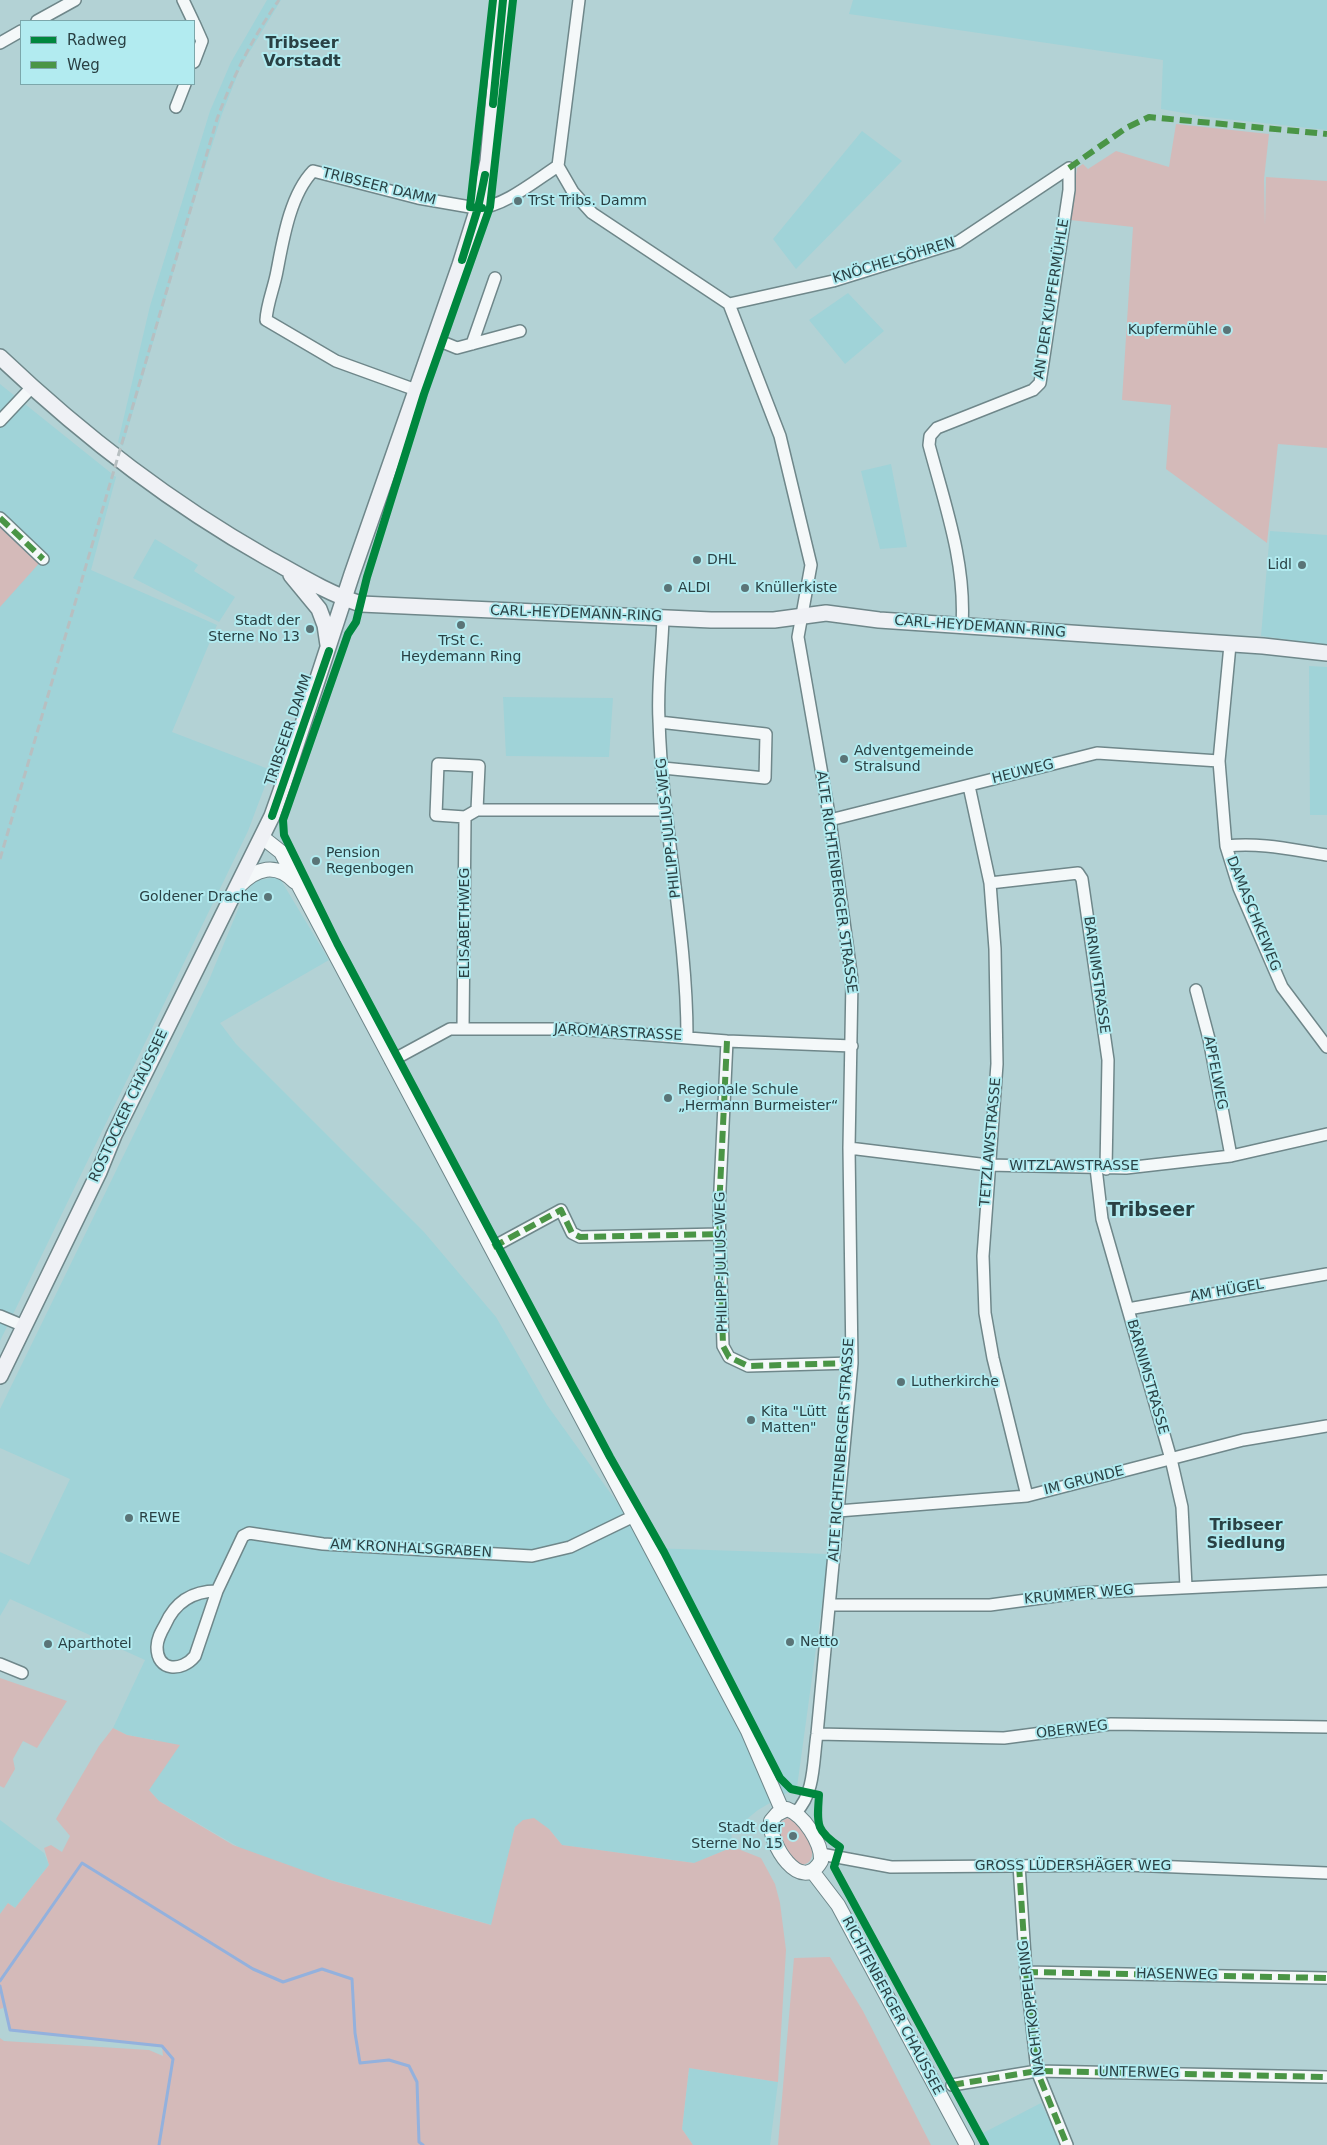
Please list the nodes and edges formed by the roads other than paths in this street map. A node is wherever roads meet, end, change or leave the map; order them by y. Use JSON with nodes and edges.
{"nodes":[{"id":1,"x":75,"y":0,"type":"edge"},
{"id":2,"x":183,"y":0,"type":"edge"},
{"id":3,"x":503,"y":0,"type":"edge"},
{"id":4,"x":579,"y":0,"type":"edge"},
{"id":5,"x":40,"y":20,"type":"edge"},
{"id":6,"x":192,"y":20,"type":"edge"},
{"id":7,"x":195,"y":26,"type":"edge"},
{"id":8,"x":20,"y":31,"type":"edge"},
{"id":9,"x":0,"y":42,"type":"edge"},
{"id":10,"x":195,"y":59,"type":"edge"},
{"id":11,"x":185,"y":85,"type":"edge"},
{"id":12,"x":176,"y":108,"type":"dead end"},
{"id":13,"x":558,"y":166,"type":"junction"},
{"id":14,"x":1069,"y":168,"type":"joint"},
{"id":15,"x":479,"y":207,"type":"junction"},
{"id":16,"x":495,"y":278,"type":"dead end"},
{"id":17,"x":729,"y":304,"type":"junction"},
{"id":18,"x":520,"y":330,"type":"dead end"},
{"id":19,"x":434,"y":339,"type":"junction"},
{"id":20,"x":472,"y":344,"type":"junction"},
{"id":21,"x":0,"y":357,"type":"edge"},
{"id":22,"x":32,"y":387,"type":"junction"},
{"id":23,"x":416,"y":390,"type":"junction"},
{"id":24,"x":0,"y":421,"type":"edge"},
{"id":25,"x":0,"y":518,"type":"edge"},
{"id":26,"x":42,"y":560,"type":"dead end"},
{"id":27,"x":288,"y":569,"type":"junction"},
{"id":28,"x":344,"y":598,"type":"junction"},
{"id":29,"x":800,"y":617,"type":"junction"},
{"id":30,"x":663,"y":618,"type":"junction"},
{"id":31,"x":962,"y":626,"type":"junction"},
{"id":32,"x":1230,"y":645,"type":"junction"},
{"id":33,"x":329,"y":651,"type":"junction"},
{"id":34,"x":1327,"y":653,"type":"edge"},
{"id":35,"x":659,"y":722,"type":"junction"},
{"id":36,"x":1219,"y":761,"type":"junction"},
{"id":37,"x":663,"y":768,"type":"junction"},
{"id":38,"x":969,"y":786,"type":"junction"},
{"id":39,"x":478,"y":810,"type":"junction"},
{"id":40,"x":666,"y":810,"type":"junction"},
{"id":41,"x":465,"y":817,"type":"junction"},
{"id":42,"x":830,"y":820,"type":"junction"},
{"id":43,"x":262,"y":837,"type":"junction"},
{"id":44,"x":1226,"y":846,"type":"junction"},
{"id":45,"x":1327,"y":855,"type":"edge"},
{"id":46,"x":990,"y":883,"type":"junction"},
{"id":47,"x":298,"y":886,"type":"junction"},
{"id":48,"x":232,"y":895,"type":"junction"},
{"id":49,"x":1196,"y":990,"type":"dead end"},
{"id":50,"x":464,"y":1029,"type":"junction"},
{"id":51,"x":687,"y":1037,"type":"junction"},
{"id":52,"x":727,"y":1041,"type":"junction"},
{"id":53,"x":852,"y":1046,"type":"junction"},
{"id":54,"x":1327,"y":1047,"type":"edge"},
{"id":55,"x":391,"y":1061,"type":"junction"},
{"id":56,"x":1327,"y":1134,"type":"edge"},
{"id":57,"x":849,"y":1148,"type":"junction"},
{"id":58,"x":1231,"y":1156,"type":"junction"},
{"id":59,"x":988,"y":1165,"type":"junction"},
{"id":60,"x":1101,"y":1168,"type":"junction"},
{"id":61,"x":720,"y":1234,"type":"junction"},
{"id":62,"x":491,"y":1248,"type":"junction"},
{"id":63,"x":1327,"y":1274,"type":"edge"},
{"id":64,"x":1128,"y":1309,"type":"junction"},
{"id":65,"x":0,"y":1316,"type":"edge"},
{"id":66,"x":24,"y":1326,"type":"junction"},
{"id":67,"x":852,"y":1363,"type":"junction"},
{"id":68,"x":0,"y":1376,"type":"edge"},
{"id":69,"x":1327,"y":1426,"type":"edge"},
{"id":70,"x":1171,"y":1459,"type":"junction"},
{"id":71,"x":1027,"y":1496,"type":"junction"},
{"id":72,"x":838,"y":1512,"type":"junction"},
{"id":73,"x":634,"y":1516,"type":"junction"},
{"id":74,"x":1327,"y":1581,"type":"edge"},
{"id":75,"x":1186,"y":1587,"type":"junction"},
{"id":76,"x":216,"y":1591,"type":"junction"},
{"id":77,"x":830,"y":1605,"type":"junction"},
{"id":78,"x":0,"y":1664,"type":"edge"},
{"id":79,"x":22,"y":1673,"type":"dead end"},
{"id":80,"x":1327,"y":1727,"type":"edge"},
{"id":81,"x":817,"y":1734,"type":"junction"},
{"id":82,"x":789,"y":1811,"type":"junction"},
{"id":83,"x":821,"y":1854,"type":"junction"},
{"id":84,"x":1019,"y":1865,"type":"junction"},
{"id":85,"x":812,"y":1872,"type":"junction"},
{"id":86,"x":1327,"y":1873,"type":"edge"},
{"id":87,"x":1026,"y":1972,"type":"junction"},
{"id":88,"x":1327,"y":1978,"type":"edge"},
{"id":89,"x":1037,"y":2071,"type":"junction"},
{"id":90,"x":1327,"y":2077,"type":"edge"},
{"id":91,"x":952,"y":2085,"type":"dead end"},
{"id":92,"x":967,"y":2145,"type":"edge"},
{"id":93,"x":1067,"y":2145,"type":"edge"}],
"edges":[{"from":1,"to":5,"type":"street"},
{"from":2,"to":6,"type":"street"},
{"from":3,"to":15,"type":"main road","name":"TRIBSEER DAMM"},
{"from":4,"to":13,"type":"street"},
{"from":7,"to":10,"type":"street"},
{"from":8,"to":9,"type":"street"},
{"from":11,"to":12,"type":"street"},
{"from":13,"to":15,"type":"street"},
{"from":13,"to":17,"type":"street"},
{"from":14,"to":17,"type":"street","name":"KNÖCHELSÖHREN"},
{"from":14,"to":31,"type":"street","name":"AN DER KUPFERMÜHLE"},
{"from":15,"to":19,"type":"main road","name":"TRIBSEER DAMM"},
{"from":15,"to":23,"type":"street","name":"TRIBSEER DAMM"},
{"from":16,"to":20,"type":"street"},
{"from":17,"to":29,"type":"street","name":"ALTE RICHTENBERGER STRASSE"},
{"from":18,"to":20,"type":"street"},
{"from":19,"to":20,"type":"street"},
{"from":19,"to":23,"type":"main road","name":"TRIBSEER DAMM"},
{"from":21,"to":22,"type":"main road","name":"CARL-HEYDEMANN-RING"},
{"from":22,"to":24,"type":"street"},
{"from":22,"to":27,"type":"main road","name":"CARL-HEYDEMANN-RING"},
{"from":23,"to":28,"type":"main road","name":"TRIBSEER DAMM"},
{"from":25,"to":26,"type":"street"},
{"from":27,"to":28,"type":"main road","name":"CARL-HEYDEMANN-RING"},
{"from":27,"to":33,"type":"main road"},
{"from":28,"to":30,"type":"main road","name":"CARL-HEYDEMANN-RING"},
{"from":28,"to":33,"type":"main road","name":"TRIBSEER DAMM"},
{"from":29,"to":30,"type":"main road","name":"CARL-HEYDEMANN-RING"},
{"from":29,"to":31,"type":"main road","name":"CARL-HEYDEMANN-RING"},
{"from":29,"to":42,"type":"street","name":"ALTE RICHTENBERGER STRASSE"},
{"from":30,"to":35,"type":"street","name":"PHILIPP-JULIUS-WEG"},
{"from":31,"to":32,"type":"main road","name":"CARL-HEYDEMANN-RING"},
{"from":32,"to":34,"type":"main road","name":"CARL-HEYDEMANN-RING"},
{"from":32,"to":36,"type":"street","name":"DAMASCHKEWEG"},
{"from":33,"to":43,"type":"main road","name":"TRIBSEER DAMM"},
{"from":35,"to":37,"type":"street","name":"PHILIPP-JULIUS-WEG"},
{"from":35,"to":37,"type":"street"},
{"from":36,"to":38,"type":"street","name":"HEUWEG"},
{"from":36,"to":44,"type":"street","name":"DAMASCHKEWEG"},
{"from":37,"to":40,"type":"street","name":"PHILIPP-JULIUS-WEG"},
{"from":38,"to":42,"type":"street","name":"HEUWEG"},
{"from":38,"to":46,"type":"street","name":"TETZLAWSTRASSE"},
{"from":39,"to":40,"type":"street"},
{"from":39,"to":41,"type":"street"},
{"from":39,"to":41,"type":"street"},
{"from":40,"to":51,"type":"street","name":"PHILIPP-JULIUS-WEG"},
{"from":41,"to":50,"type":"street","name":"ELISABETHWEG"},
{"from":42,"to":53,"type":"street","name":"ALTE RICHTENBERGER STRASSE"},
{"from":43,"to":47,"type":"street"},
{"from":43,"to":48,"type":"main road","name":"ROSTOCKER CHAUSSEE"},
{"from":44,"to":45,"type":"street"},
{"from":44,"to":54,"type":"street","name":"DAMASCHKEWEG"},
{"from":46,"to":59,"type":"street","name":"TETZLAWSTRASSE"},
{"from":46,"to":60,"type":"street","name":"BARNIMSTRASSE"},
{"from":47,"to":48,"type":"street"},
{"from":47,"to":55,"type":"street"},
{"from":48,"to":66,"type":"main road","name":"ROSTOCKER CHAUSSEE"},
{"from":49,"to":58,"type":"street","name":"APFELWEG"},
{"from":50,"to":51,"type":"street","name":"JAROMARSTRASSE"},
{"from":50,"to":55,"type":"street","name":"JAROMARSTRASSE"},
{"from":51,"to":52,"type":"street","name":"JAROMARSTRASSE"},
{"from":52,"to":53,"type":"street","name":"JAROMARSTRASSE"},
{"from":52,"to":61,"type":"street","name":"PHILIPP-JULIUS-WEG"},
{"from":53,"to":57,"type":"street","name":"ALTE RICHTENBERGER STRASSE"},
{"from":55,"to":62,"type":"street"},
{"from":56,"to":58,"type":"street","name":"WITZLAWSTRASSE"},
{"from":57,"to":59,"type":"street","name":"WITZLAWSTRASSE"},
{"from":57,"to":67,"type":"street","name":"ALTE RICHTENBERGER STRASSE"},
{"from":58,"to":60,"type":"street","name":"WITZLAWSTRASSE"},
{"from":59,"to":60,"type":"street","name":"WITZLAWSTRASSE"},
{"from":59,"to":71,"type":"street","name":"TETZLAWSTRASSE"},
{"from":60,"to":64,"type":"street","name":"BARNIMSTRASSE"},
{"from":61,"to":62,"type":"street"},
{"from":61,"to":67,"type":"street","name":"PHILIPP-JULIUS-WEG"},
{"from":62,"to":73,"type":"street"},
{"from":63,"to":64,"type":"street","name":"AM HÜGEL"},
{"from":64,"to":70,"type":"street","name":"BARNIMSTRASSE"},
{"from":65,"to":66,"type":"street"},
{"from":66,"to":68,"type":"main road","name":"ROSTOCKER CHAUSSEE"},
{"from":67,"to":72,"type":"street","name":"ALTE RICHTENBERGER STRASSE"},
{"from":69,"to":70,"type":"street","name":"IM GRUNDE"},
{"from":70,"to":71,"type":"street","name":"IM GRUNDE"},
{"from":70,"to":75,"type":"street","name":"BARNIMSTRASSE"},
{"from":71,"to":72,"type":"street","name":"IM GRUNDE"},
{"from":72,"to":77,"type":"street","name":"ALTE RICHTENBERGER STRASSE"},
{"from":73,"to":76,"type":"street","name":"AM KRONHALSGRABEN"},
{"from":73,"to":82,"type":"street"},
{"from":74,"to":75,"type":"street","name":"KRUMMER WEG"},
{"from":75,"to":77,"type":"street","name":"KRUMMER WEG"},
{"from":76,"to":76,"type":"street","name":"AM KRONHALSGRABEN"},
{"from":77,"to":81,"type":"street","name":"ALTE RICHTENBERGER STRASSE"},
{"from":78,"to":79,"type":"street"},
{"from":80,"to":81,"type":"street","name":"OBERWEG"},
{"from":81,"to":82,"type":"street","name":"ALTE RICHTENBERGER STRASSE"},
{"from":82,"to":83,"type":"street"},
{"from":82,"to":85,"type":"street"},
{"from":83,"to":84,"type":"street","name":"GROSS LÜDERSHÄGER WEG"},
{"from":83,"to":85,"type":"street"},
{"from":84,"to":86,"type":"street","name":"GROSS LÜDERSHÄGER WEG"},
{"from":84,"to":87,"type":"street","name":"NACHTKOPPELRING"},
{"from":85,"to":92,"type":"street","name":"RICHTENBERGER CHAUSSEE"},
{"from":87,"to":88,"type":"street","name":"HASENWEG"},
{"from":87,"to":89,"type":"street","name":"NACHTKOPPELRING"},
{"from":89,"to":90,"type":"street","name":"UNTERWEG"},
{"from":89,"to":91,"type":"street","name":"UNTERWEG"},
{"from":89,"to":93,"type":"street","name":"NACHTKOPPELRING"}]}
